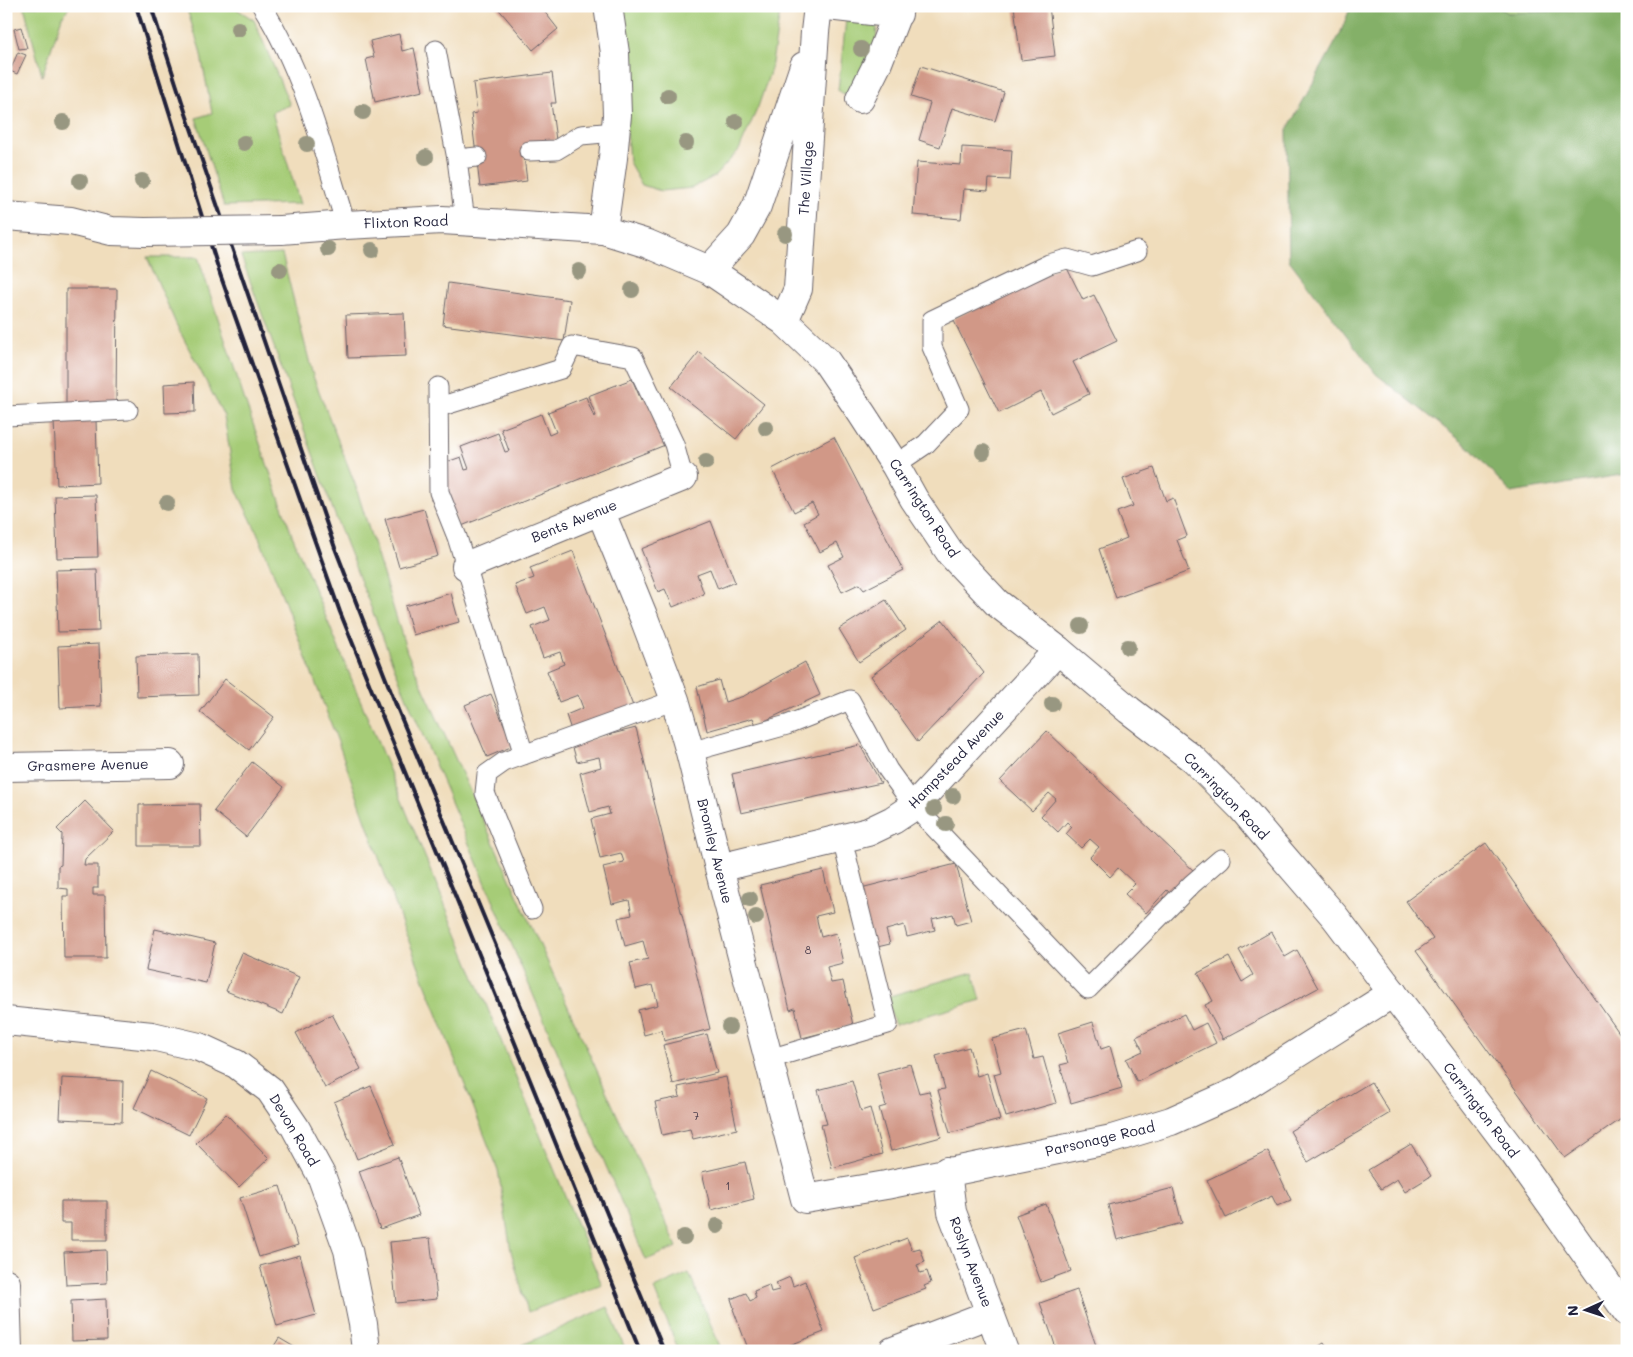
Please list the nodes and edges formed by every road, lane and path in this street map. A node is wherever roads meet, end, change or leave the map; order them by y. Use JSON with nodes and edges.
{"nodes":[{"id":1,"x":262,"y":6,"type":"edge"},
{"id":2,"x":608,"y":6,"type":"edge"},
{"id":3,"x":828,"y":6,"type":"edge"},
{"id":4,"x":899,"y":10,"type":"edge"},
{"id":5,"x":816,"y":19,"type":"edge"},
{"id":6,"x":436,"y":50,"type":"dead end"},
{"id":7,"x":860,"y":99,"type":"dead end"},
{"id":8,"x":615,"y":132,"type":"junction"},
{"id":9,"x":529,"y":152,"type":"dead end"},
{"id":10,"x":477,"y":157,"type":"dead end"},
{"id":11,"x":457,"y":159,"type":"junction"},
{"id":12,"x":6,"y":216,"type":"edge"},
{"id":13,"x":465,"y":221,"type":"junction"},
{"id":14,"x":346,"y":225,"type":"junction"},
{"id":15,"x":603,"y":230,"type":"junction"},
{"id":16,"x":1137,"y":251,"type":"dead end"},
{"id":17,"x":709,"y":270,"type":"junction"},
{"id":18,"x":784,"y":321,"type":"junction"},
{"id":19,"x":438,"y":387,"type":"dead end"},
{"id":20,"x":439,"y":407,"type":"junction"},
{"id":21,"x":128,"y":410,"type":"dead end"},
{"id":22,"x":6,"y":416,"type":"edge"},
{"id":23,"x":895,"y":465,"type":"junction"},
{"id":24,"x":683,"y":477,"type":"joint"},
{"id":25,"x":600,"y":510,"type":"junction"},
{"id":26,"x":466,"y":566,"type":"junction"},
{"id":27,"x":1058,"y":650,"type":"junction"},
{"id":28,"x":675,"y":700,"type":"junction"},
{"id":29,"x":690,"y":752,"type":"junction"},
{"id":30,"x":524,"y":754,"type":"junction"},
{"id":31,"x":170,"y":764,"type":"dead end"},
{"id":32,"x":6,"y":767,"type":"edge"},
{"id":33,"x":914,"y":806,"type":"junction"},
{"id":34,"x":842,"y":839,"type":"junction"},
{"id":35,"x":1221,"y":859,"type":"dead end"},
{"id":36,"x":718,"y":868,"type":"junction"},
{"id":37,"x":532,"y":909,"type":"dead end"},
{"id":38,"x":1393,"y":993,"type":"junction"},
{"id":39,"x":6,"y":1021,"type":"edge"},
{"id":40,"x":769,"y":1059,"type":"junction"},
{"id":41,"x":947,"y":1171,"type":"junction"},
{"id":42,"x":805,"y":1199,"type":"joint"},
{"id":43,"x":6,"y":1282,"type":"edge"},
{"id":44,"x":1627,"y":1312,"type":"edge"},
{"id":45,"x":990,"y":1314,"type":"junction"},
{"id":46,"x":8,"y":1351,"type":"edge"},
{"id":47,"x":366,"y":1351,"type":"edge"},
{"id":48,"x":892,"y":1351,"type":"edge"},
{"id":49,"x":1004,"y":1351,"type":"edge"}],
"edges":[{"from":1,"to":14,"type":"lane"},
{"from":2,"to":8,"type":"street"},
{"from":3,"to":4,"type":"street"},
{"from":4,"to":7,"type":"street"},
{"from":5,"to":17,"type":"street","name":"The Village"},
{"from":5,"to":18,"type":"street","name":"The Village"},
{"from":6,"to":11,"type":"lane"},
{"from":8,"to":9,"type":"lane"},
{"from":8,"to":15,"type":"street"},
{"from":10,"to":11,"type":"lane"},
{"from":11,"to":13,"type":"lane"},
{"from":12,"to":14,"type":"street","name":"Flixton Road","bridge":true},
{"from":13,"to":14,"type":"street","name":"Flixton Road"},
{"from":13,"to":15,"type":"street","name":"Flixton Road"},
{"from":15,"to":17,"type":"street","name":"Flixton Road"},
{"from":16,"to":23,"type":"lane"},
{"from":17,"to":18,"type":"street","name":"Flixton Road"},
{"from":18,"to":23,"type":"street","name":"Carrington Road"},
{"from":19,"to":20,"type":"lane"},
{"from":20,"to":24,"type":"lane"},
{"from":20,"to":26,"type":"lane"},
{"from":21,"to":22,"type":"lane"},
{"from":23,"to":27,"type":"street","name":"Carrington Road"},
{"from":24,"to":25,"type":"street","name":"Bents Avenue"},
{"from":25,"to":26,"type":"street","name":"Bents Avenue"},
{"from":25,"to":28,"type":"street","name":"Bromley Avenue"},
{"from":26,"to":30,"type":"lane"},
{"from":27,"to":33,"type":"street","name":"Hampstead Avenue"},
{"from":27,"to":38,"type":"street","name":"Carrington Road"},
{"from":28,"to":29,"type":"street","name":"Bromley Avenue"},
{"from":28,"to":30,"type":"lane"},
{"from":29,"to":33,"type":"lane"},
{"from":29,"to":36,"type":"street","name":"Bromley Avenue"},
{"from":30,"to":37,"type":"lane"},
{"from":31,"to":32,"type":"street","name":"Grasmere Avenue"},
{"from":33,"to":34,"type":"street","name":"Hampstead Avenue"},
{"from":33,"to":35,"type":"lane"},
{"from":34,"to":36,"type":"street","name":"Hampstead Avenue"},
{"from":34,"to":40,"type":"lane"},
{"from":36,"to":40,"type":"street","name":"Bromley Avenue"},
{"from":38,"to":41,"type":"street","name":"Parsonage Road"},
{"from":38,"to":44,"type":"street","name":"Carrington Road"},
{"from":39,"to":47,"type":"street","name":"Devon Road"},
{"from":40,"to":42,"type":"street","name":"Bromley Avenue"},
{"from":41,"to":42,"type":"street","name":"Parsonage Road"},
{"from":41,"to":45,"type":"street","name":"Roslyn Avenue"},
{"from":43,"to":46,"type":"street"},
{"from":45,"to":48,"type":"street"},
{"from":45,"to":49,"type":"street","name":"Roslyn Avenue"}]}
